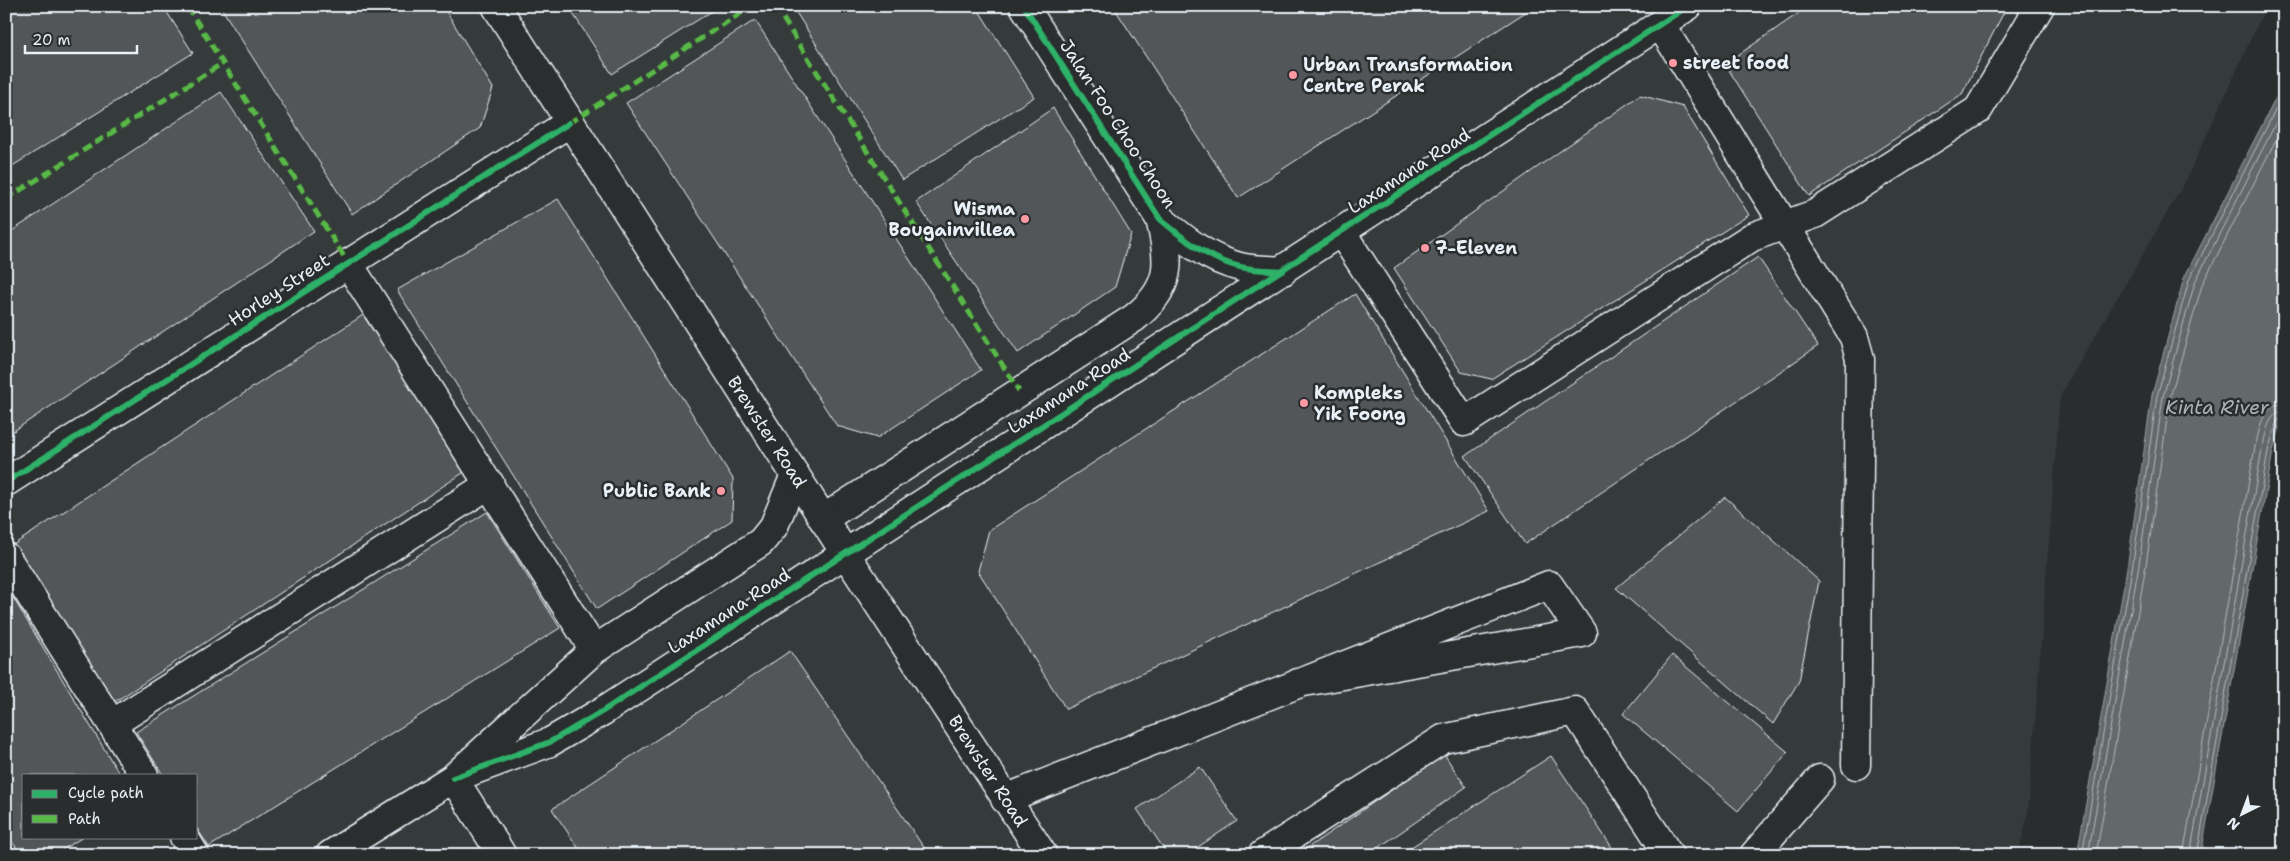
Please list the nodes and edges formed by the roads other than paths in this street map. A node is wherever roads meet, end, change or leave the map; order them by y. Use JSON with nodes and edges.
{"nodes":[{"id":1,"x":496,"y":6,"type":"edge"},
{"id":2,"x":1024,"y":6,"type":"edge"},
{"id":3,"x":1688,"y":6,"type":"edge"},
{"id":4,"x":2040,"y":6,"type":"edge"},
{"id":5,"x":1660,"y":24,"type":"junction"},
{"id":6,"x":569,"y":123,"type":"junction"},
{"id":7,"x":1160,"y":219,"type":"junction"},
{"id":8,"x":1785,"y":224,"type":"junction"},
{"id":9,"x":1342,"y":233,"type":"junction"},
{"id":10,"x":348,"y":263,"type":"junction"},
{"id":11,"x":1283,"y":271,"type":"junction"},
{"id":12,"x":795,"y":475,"type":"junction"},
{"id":13,"x":6,"y":482,"type":"edge"},
{"id":14,"x":490,"y":484,"type":"junction"},
{"id":15,"x":823,"y":519,"type":"junction"},
{"id":16,"x":845,"y":553,"type":"junction"},
{"id":17,"x":6,"y":557,"type":"edge"},
{"id":18,"x":594,"y":650,"type":"junction"},
{"id":19,"x":1298,"y":683,"type":"junction"},
{"id":20,"x":112,"y":724,"type":"junction"},
{"id":21,"x":1856,"y":765,"type":"dead end"},
{"id":22,"x":143,"y":774,"type":"edge"},
{"id":23,"x":453,"y":778,"type":"junction"},
{"id":24,"x":1820,"y":779,"type":"dead end"},
{"id":25,"x":1005,"y":799,"type":"junction"},
{"id":26,"x":185,"y":838,"type":"edge"},
{"id":27,"x":195,"y":855,"type":"edge"},
{"id":28,"x":330,"y":855,"type":"edge"},
{"id":29,"x":502,"y":855,"type":"edge"},
{"id":30,"x":1042,"y":855,"type":"edge"},
{"id":31,"x":1262,"y":855,"type":"edge"},
{"id":32,"x":1669,"y":855,"type":"edge"},
{"id":33,"x":1754,"y":855,"type":"edge"}],
"edges":[{"from":1,"to":6,"type":"main road","name":"Brewster Road"},
{"from":2,"to":7,"type":"main road","name":"Jalan Foo Choo Choon"},
{"from":3,"to":5,"type":"main road","name":"Laxamana Road"},
{"from":4,"to":8,"type":"main road"},
{"from":5,"to":8,"type":"main road"},
{"from":5,"to":9,"type":"main road","name":"Laxamana Road"},
{"from":6,"to":10,"type":"main road","name":"Horley Street"},
{"from":6,"to":12,"type":"main road","name":"Brewster Road"},
{"from":7,"to":11,"type":"main road","name":"Jalan Foo Choo Choon"},
{"from":7,"to":15,"type":"main road"},
{"from":8,"to":9,"type":"main road"},
{"from":8,"to":21,"type":"main road"},
{"from":9,"to":11,"type":"main road","name":"Laxamana Road"},
{"from":10,"to":13,"type":"main road","name":"Horley Street"},
{"from":10,"to":14,"type":"main road"},
{"from":11,"to":16,"type":"main road","name":"Laxamana Road"},
{"from":12,"to":15,"type":"main road","name":"Brewster Road"},
{"from":12,"to":18,"type":"main road","name":"Laxamana Road"},
{"from":14,"to":18,"type":"main road"},
{"from":14,"to":20,"type":"main road"},
{"from":15,"to":16,"type":"main road","name":"Brewster Road"},
{"from":16,"to":23,"type":"main road","name":"Laxamana Road"},
{"from":16,"to":25,"type":"main road","name":"Brewster Road"},
{"from":17,"to":20,"type":"main road"},
{"from":18,"to":23,"type":"main road","name":"Laxamana Road"},
{"from":19,"to":19,"type":"main road"},
{"from":19,"to":25,"type":"main road"},
{"from":20,"to":22,"type":"main road"},
{"from":23,"to":28,"type":"main road","name":"Laxamana Road"},
{"from":23,"to":29,"type":"main road"},
{"from":24,"to":33,"type":"main road"},
{"from":25,"to":30,"type":"main road","name":"Brewster Road"},
{"from":26,"to":27,"type":"main road"},
{"from":31,"to":32,"type":"main road"}]}
